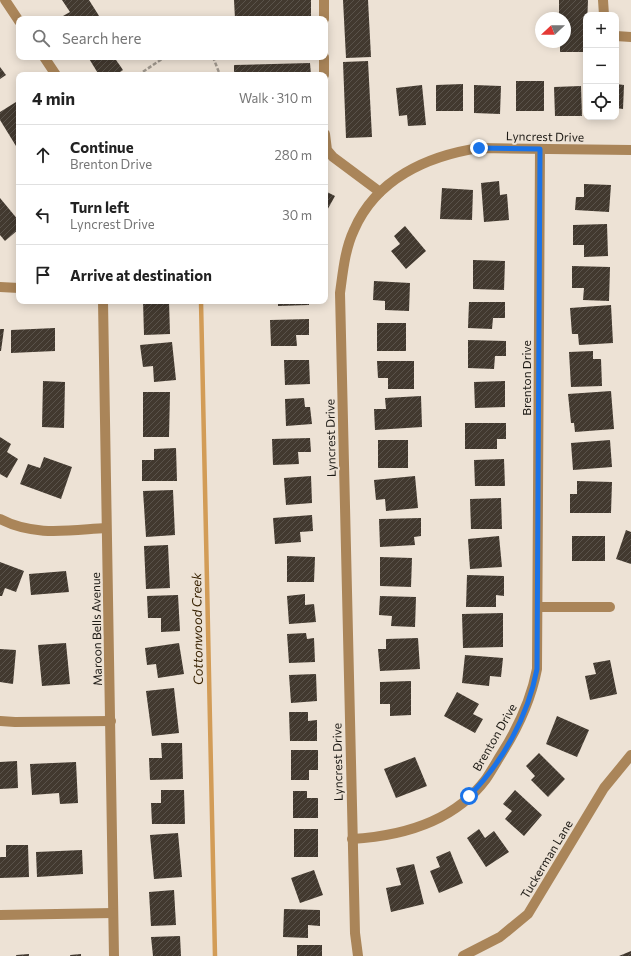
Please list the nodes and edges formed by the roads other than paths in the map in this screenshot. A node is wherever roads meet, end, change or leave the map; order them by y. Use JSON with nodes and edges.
{"nodes":[{"id":1,"x":5,"y":0,"type":"edge"},
{"id":2,"x":324,"y":0,"type":"edge"},
{"id":3,"x":603,"y":0,"type":"edge"},
{"id":4,"x":604,"y":12,"type":"edge"},
{"id":5,"x":16,"y":16,"type":"edge"},
{"id":6,"x":324,"y":16,"type":"edge"},
{"id":7,"x":619,"y":36,"type":"edge"},
{"id":8,"x":631,"y":37,"type":"edge"},
{"id":9,"x":46,"y":60,"type":"edge"},
{"id":10,"x":324,"y":60,"type":"edge"},
{"id":11,"x":54,"y":72,"type":"edge"},
{"id":12,"x":324,"y":72,"type":"edge"},
{"id":13,"x":540,"y":149,"type":"junction"},
{"id":14,"x":328,"y":150,"type":"edge"},
{"id":15,"x":631,"y":150,"type":"edge"},
{"id":16,"x":380,"y":192,"type":"junction"},
{"id":17,"x":0,"y":287,"type":"edge"},
{"id":18,"x":16,"y":288,"type":"edge"},
{"id":19,"x":103,"y":304,"type":"edge"},
{"id":20,"x":0,"y":519,"type":"edge"},
{"id":21,"x":106,"y":528,"type":"junction"},
{"id":22,"x":538,"y":607,"type":"junction"},
{"id":23,"x":610,"y":608,"type":"dead end"},
{"id":24,"x":0,"y":721,"type":"edge"},
{"id":25,"x":111,"y":721,"type":"junction"},
{"id":26,"x":631,"y":755,"type":"edge"},
{"id":27,"x":352,"y":839,"type":"junction"},
{"id":28,"x":113,"y":913,"type":"junction"},
{"id":29,"x":0,"y":915,"type":"edge"},
{"id":30,"x":114,"y":956,"type":"edge"},
{"id":31,"x":358,"y":956,"type":"edge"},
{"id":32,"x":464,"y":956,"type":"edge"}],
"edges":[{"from":1,"to":5,"type":"street"},
{"from":2,"to":6,"type":"street"},
{"from":3,"to":4,"type":"street"},
{"from":7,"to":8,"type":"street"},
{"from":9,"to":11,"type":"street"},
{"from":10,"to":12,"type":"street"},
{"from":13,"to":15,"type":"street","name":"Lyncrest Drive"},
{"from":13,"to":16,"type":"street","name":"Lyncrest Drive"},
{"from":13,"to":22,"type":"street","name":"Brenton Drive"},
{"from":14,"to":16,"type":"street"},
{"from":16,"to":27,"type":"street","name":"Lyncrest Drive"},
{"from":17,"to":18,"type":"street"},
{"from":19,"to":21,"type":"street","name":"Maroon Bells Avenue"},
{"from":20,"to":21,"type":"street"},
{"from":21,"to":25,"type":"street","name":"Maroon Bells Avenue"},
{"from":22,"to":23,"type":"street"},
{"from":22,"to":27,"type":"street","name":"Brenton Drive"},
{"from":24,"to":25,"type":"street"},
{"from":25,"to":28,"type":"street","name":"Maroon Bells Avenue"},
{"from":26,"to":32,"type":"street","name":"Tuckerman Lane"},
{"from":27,"to":31,"type":"street","name":"Lyncrest Drive"},
{"from":28,"to":29,"type":"street"},
{"from":28,"to":30,"type":"street","name":"Maroon Bells Avenue"}]}
